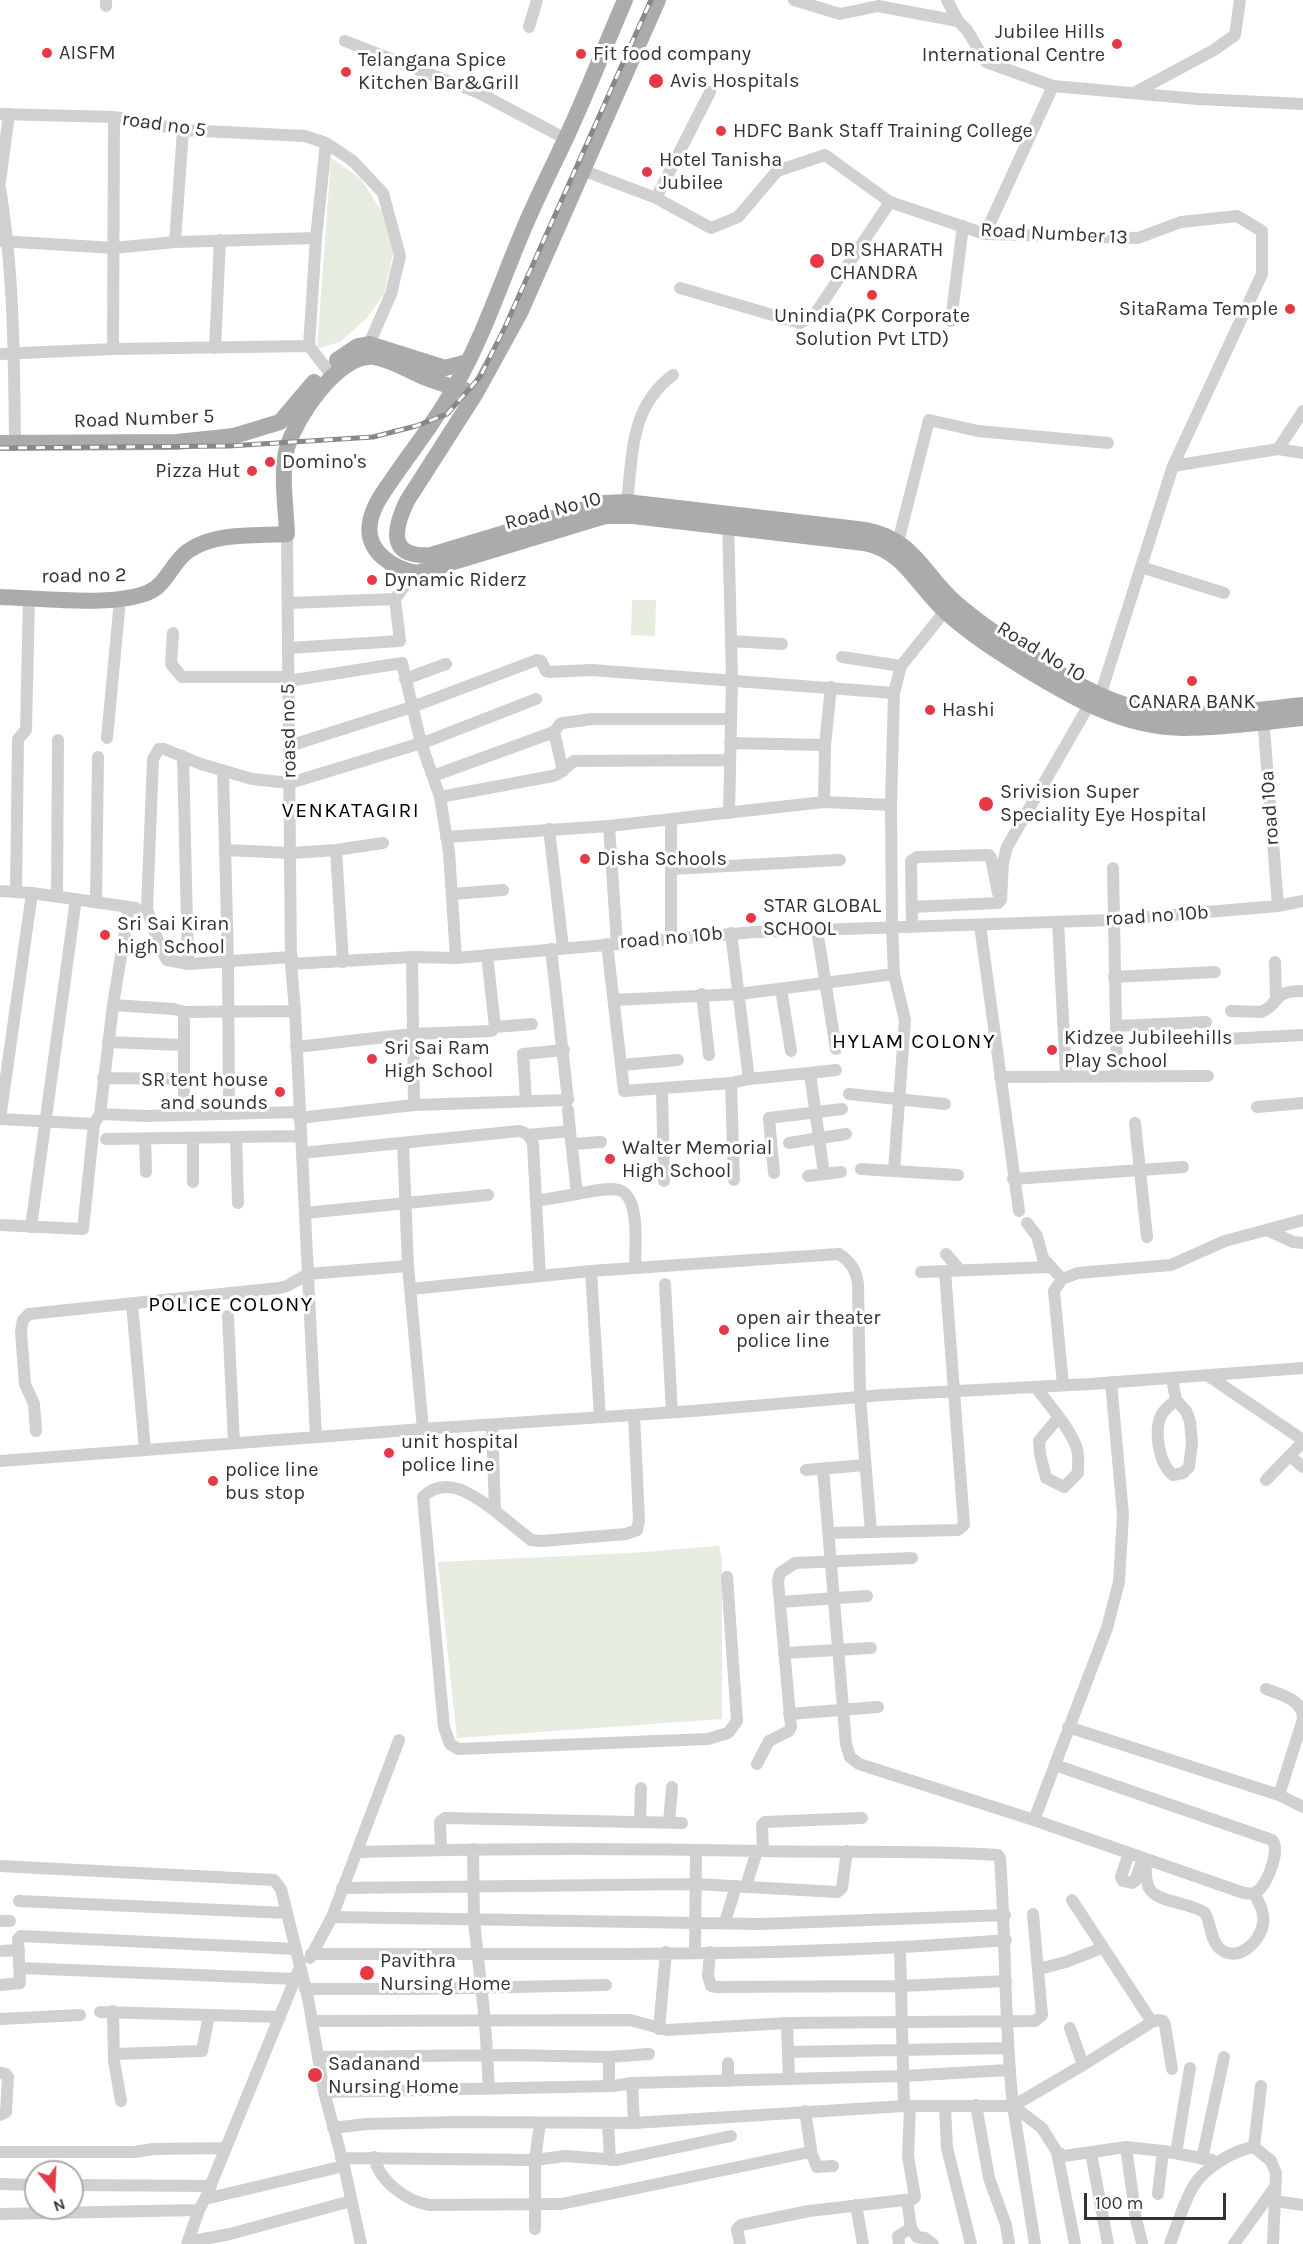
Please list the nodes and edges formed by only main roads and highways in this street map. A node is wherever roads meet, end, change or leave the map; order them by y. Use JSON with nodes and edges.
{"nodes":[{"id":1,"x":625,"y":0,"type":"edge"},
{"id":2,"x":658,"y":0,"type":"edge"},
{"id":3,"x":582,"y":99,"type":"junction"},
{"id":4,"x":609,"y":110,"type":"junction"},
{"id":5,"x":568,"y":132,"type":"junction"},
{"id":6,"x":598,"y":135,"type":"junction"},
{"id":7,"x":368,"y":351,"type":"junction"},
{"id":8,"x":467,"y":362,"type":"junction"},
{"id":9,"x":330,"y":373,"type":"junction"},
{"id":10,"x":455,"y":388,"type":"junction"},
{"id":11,"x":476,"y":393,"type":"junction"},
{"id":12,"x":280,"y":422,"type":"junction"},
{"id":13,"x":298,"y":425,"type":"junction"},
{"id":14,"x":8,"y":443,"type":"edge"},
{"id":15,"x":728,"y":520,"type":"junction"},
{"id":16,"x":0,"y":597,"type":"edge"},
{"id":17,"x":1095,"y":700,"type":"junction"},
{"id":18,"x":1303,"y":705,"type":"edge"},
{"id":19,"x":1263,"y":715,"type":"junction"},
{"id":20,"x":1303,"y":718,"type":"edge"}],
"edges":[{"from":1,"to":3,"type":"main road"},
{"from":2,"to":4,"type":"main road","name":"Road No 10"},
{"from":3,"to":4,"type":"main road"},
{"from":3,"to":5,"type":"main road"},
{"from":4,"to":6,"type":"main road","name":"Road No 10"},
{"from":5,"to":6,"type":"main road"},
{"from":5,"to":8,"type":"main road"},
{"from":6,"to":11,"type":"main road","name":"Road No 10"},
{"from":7,"to":8,"type":"main road"},
{"from":7,"to":9,"type":"main road"},
{"from":7,"to":10,"type":"main road"},
{"from":8,"to":10,"type":"main road"},
{"from":9,"to":12,"type":"main road"},
{"from":9,"to":13,"type":"main road"},
{"from":10,"to":11,"type":"main road"},
{"from":10,"to":15,"type":"main road","name":"Road No 10"},
{"from":11,"to":15,"type":"main road","name":"Road No 10"},
{"from":12,"to":13,"type":"main road"},
{"from":12,"to":14,"type":"main road","name":"Road Number 5"},
{"from":13,"to":16,"type":"main road","name":"road no 2"},
{"from":15,"to":17,"type":"main road","name":"Road No 10"},
{"from":15,"to":17,"type":"main road","name":"Road No 10"},
{"from":17,"to":19,"type":"main road","name":"Road No 10"},
{"from":18,"to":19,"type":"main road","name":"Road No 10"},
{"from":19,"to":20,"type":"main road","name":"Road No 10"}]}
